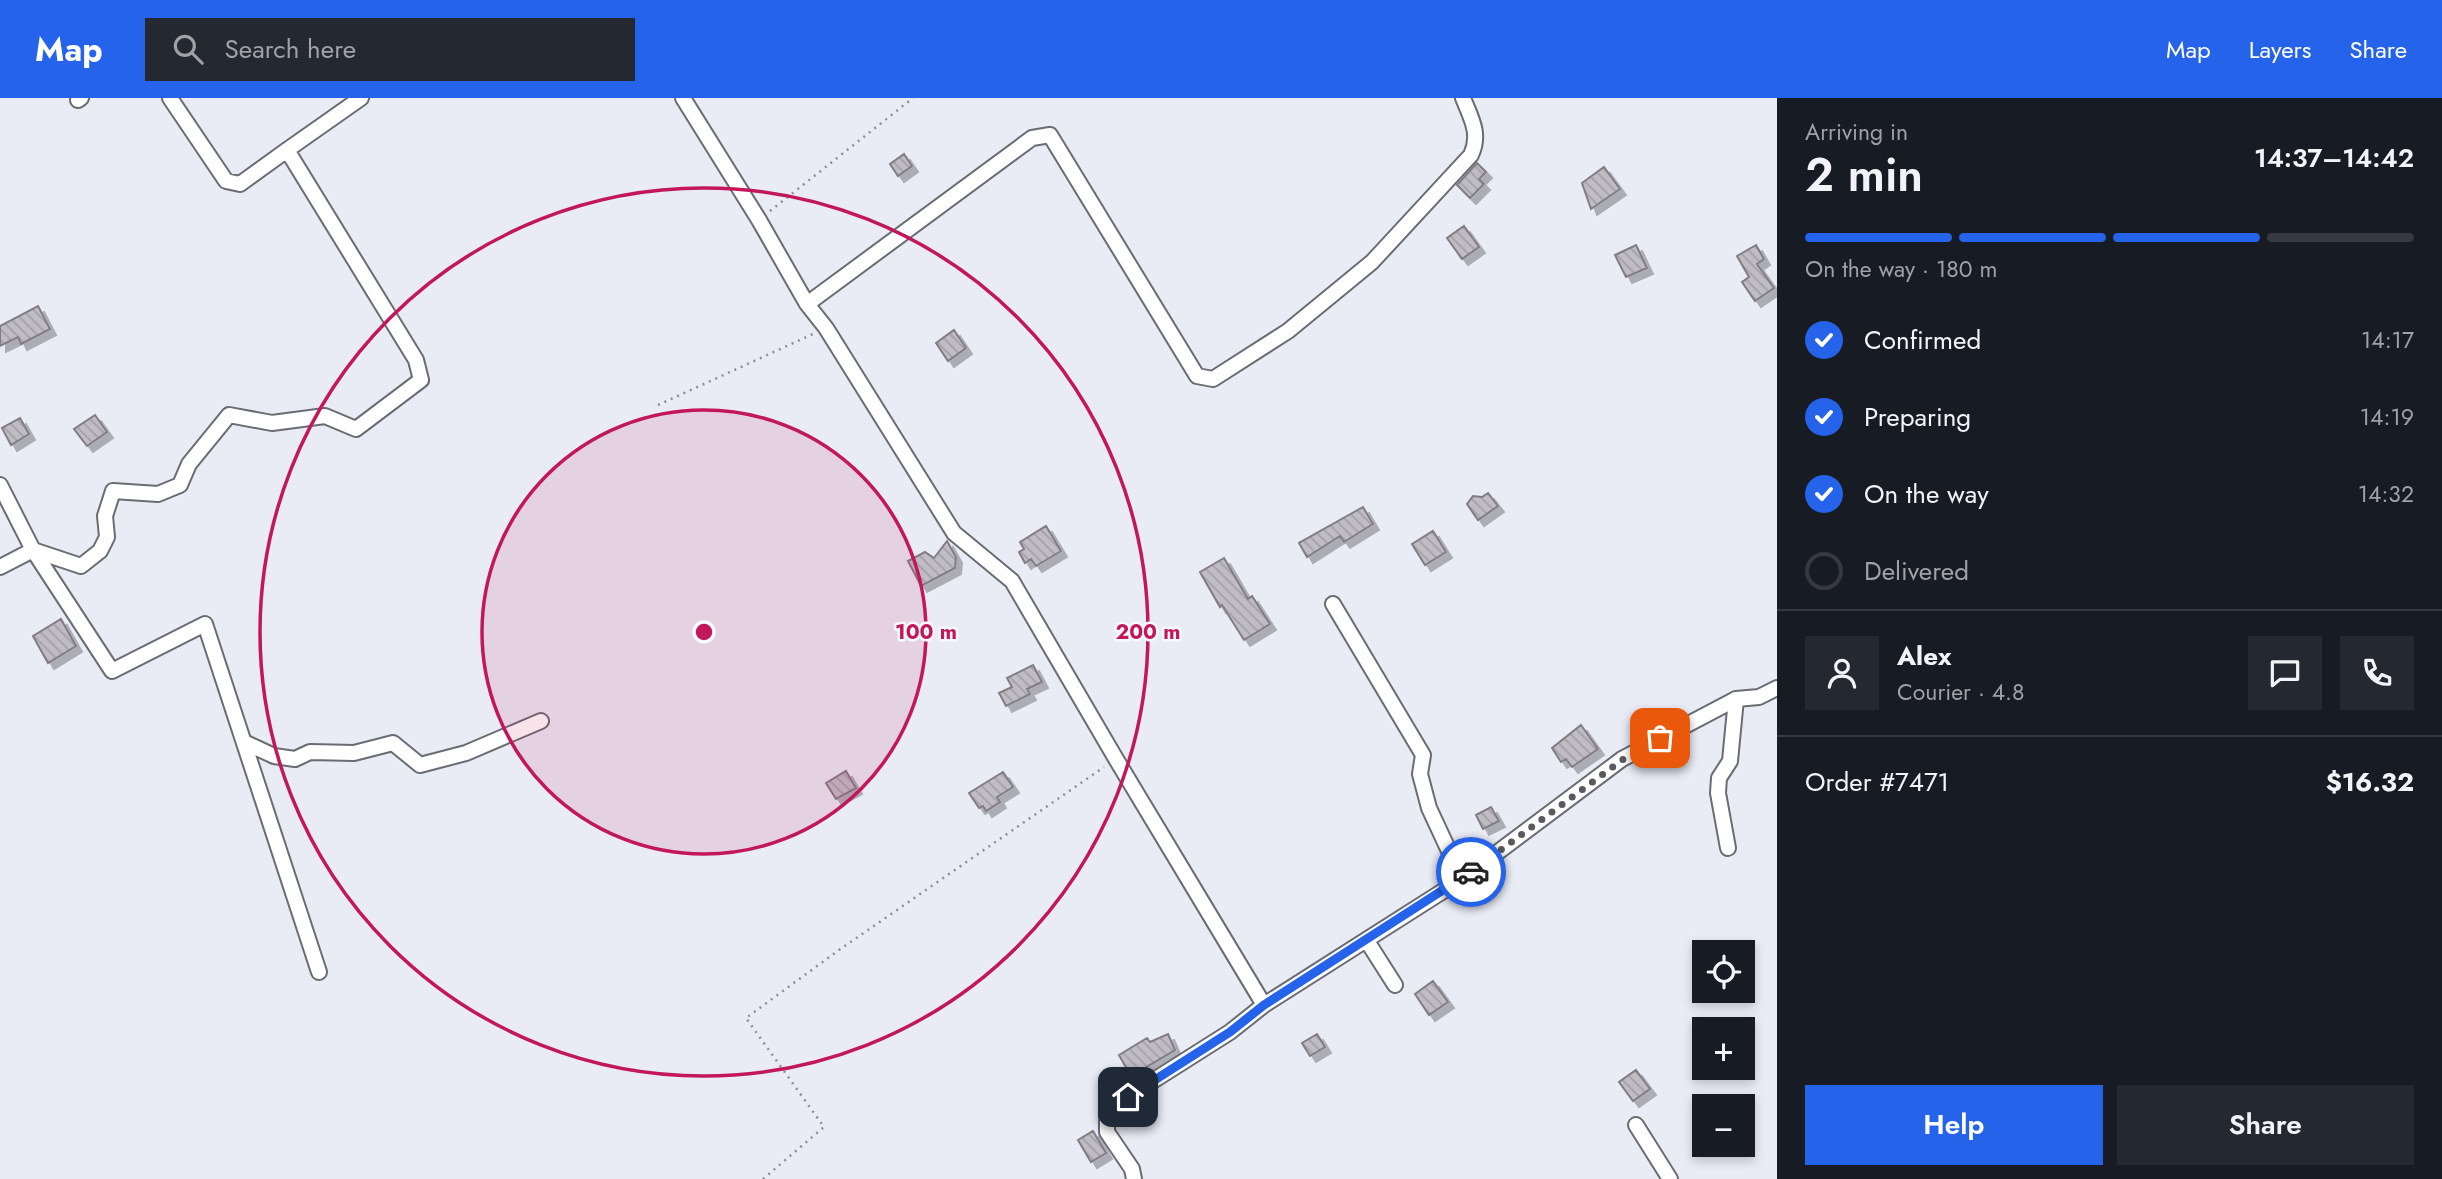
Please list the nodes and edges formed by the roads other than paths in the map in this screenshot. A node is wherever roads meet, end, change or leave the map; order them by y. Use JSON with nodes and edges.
{"nodes":[{"id":1,"x":170,"y":98,"type":"edge"},
{"id":2,"x":361,"y":98,"type":"edge"},
{"id":3,"x":683,"y":98,"type":"edge"},
{"id":4,"x":1463,"y":98,"type":"edge"},
{"id":5,"x":287,"y":150,"type":"junction"},
{"id":6,"x":807,"y":304,"type":"junction"},
{"id":7,"x":0,"y":485,"type":"edge"},
{"id":8,"x":33,"y":550,"type":"junction"},
{"id":9,"x":0,"y":567,"type":"edge"},
{"id":10,"x":1332,"y":604,"type":"dead end"},
{"id":11,"x":1777,"y":688,"type":"edge"},
{"id":12,"x":1736,"y":699,"type":"junction"},
{"id":13,"x":541,"y":720,"type":"dead end"},
{"id":14,"x":244,"y":742,"type":"junction"},
{"id":15,"x":1728,"y":848,"type":"dead end"},
{"id":16,"x":1462,"y":879,"type":"junction"},
{"id":17,"x":1367,"y":941,"type":"junction"},
{"id":18,"x":319,"y":972,"type":"dead end"},
{"id":19,"x":1395,"y":985,"type":"dead end"},
{"id":20,"x":1264,"y":1005,"type":"junction"},
{"id":21,"x":1636,"y":1125,"type":"dead end"},
{"id":22,"x":1134,"y":1179,"type":"edge"},
{"id":23,"x":1670,"y":1179,"type":"edge"}],
"edges":[{"from":1,"to":5,"type":"street"},
{"from":2,"to":5,"type":"street"},
{"from":3,"to":6,"type":"street"},
{"from":4,"to":6,"type":"street"},
{"from":5,"to":8,"type":"street"},
{"from":6,"to":20,"type":"street"},
{"from":7,"to":8,"type":"street"},
{"from":8,"to":9,"type":"street"},
{"from":8,"to":14,"type":"street"},
{"from":10,"to":16,"type":"street"},
{"from":11,"to":12,"type":"street"},
{"from":12,"to":15,"type":"street"},
{"from":12,"to":16,"type":"street"},
{"from":13,"to":14,"type":"street"},
{"from":14,"to":18,"type":"street"},
{"from":16,"to":17,"type":"street"},
{"from":17,"to":19,"type":"street"},
{"from":17,"to":20,"type":"street"},
{"from":20,"to":22,"type":"street"},
{"from":21,"to":23,"type":"street"}]}
